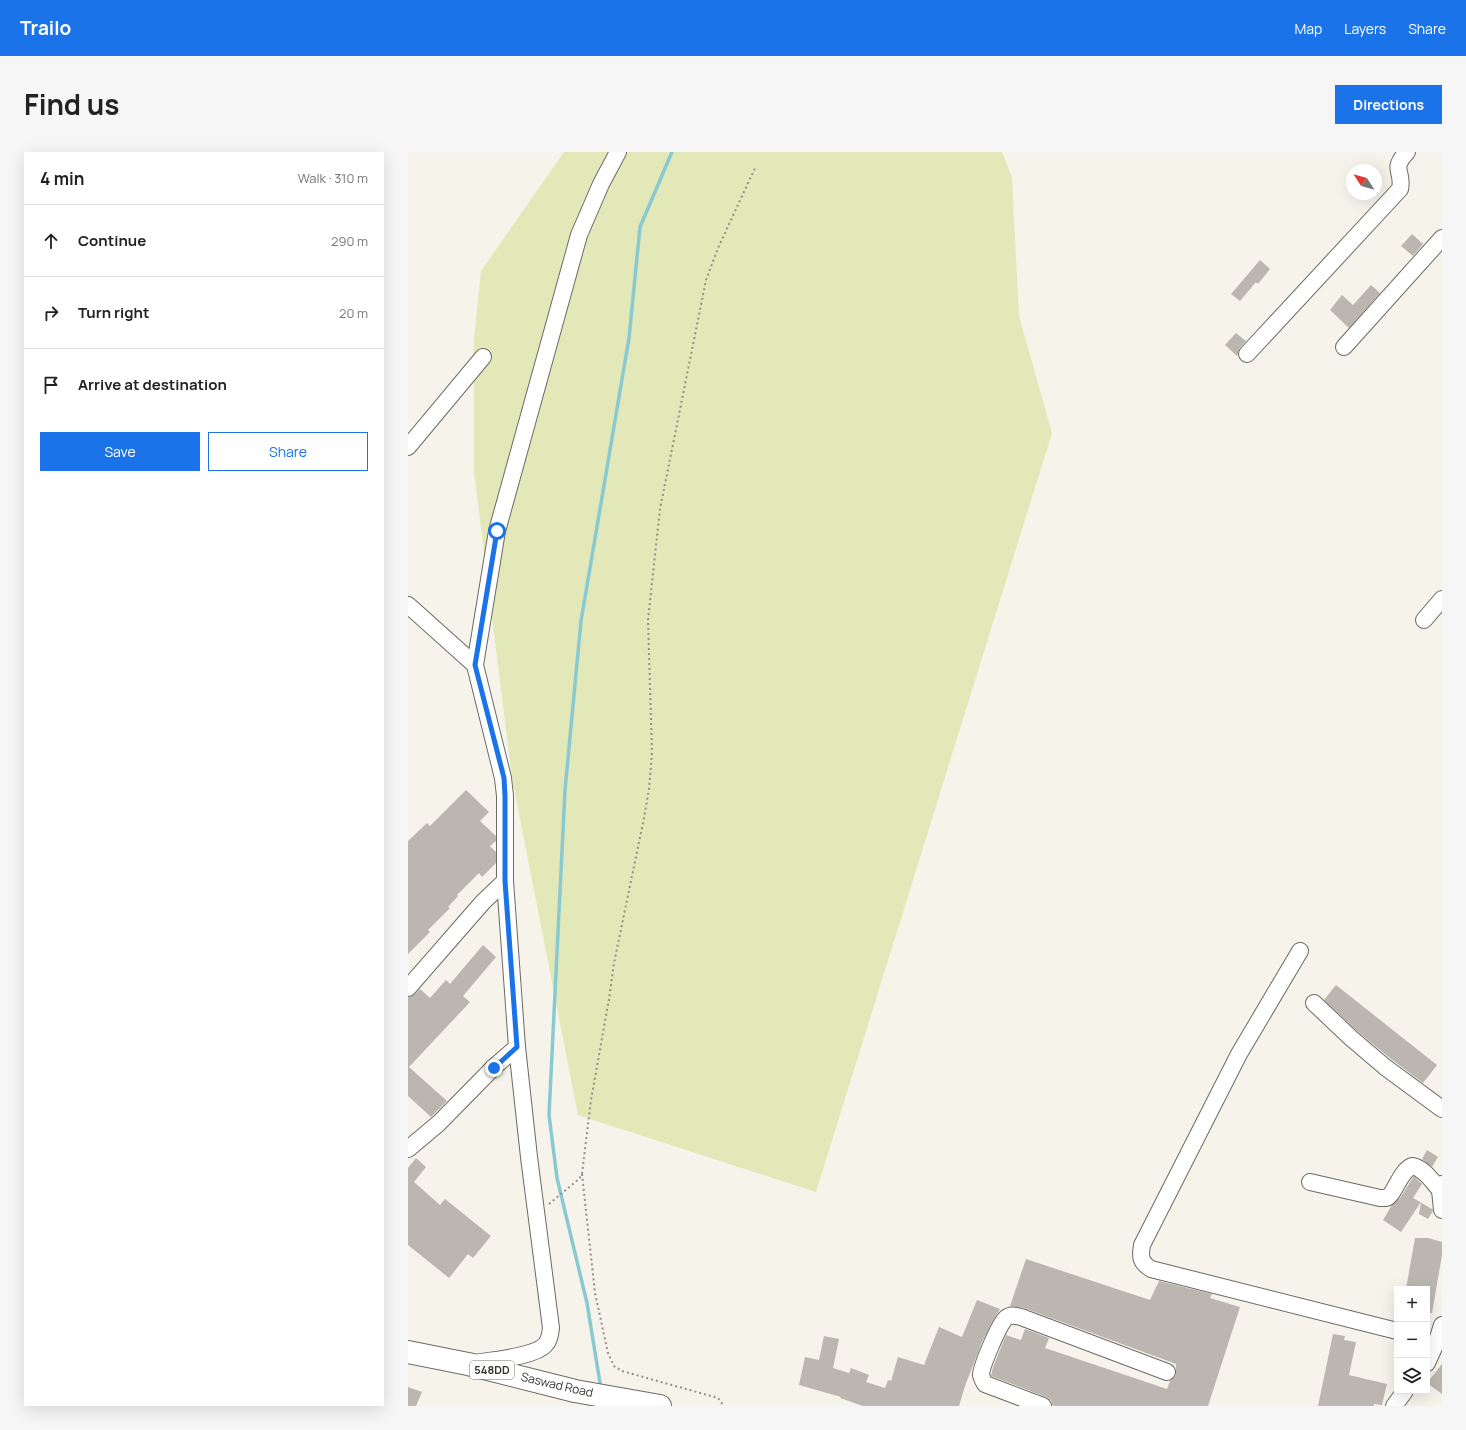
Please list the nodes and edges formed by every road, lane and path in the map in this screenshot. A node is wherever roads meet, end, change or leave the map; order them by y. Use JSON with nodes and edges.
{"nodes":[{"id":1,"x":618,"y":152,"type":"edge"},
{"id":2,"x":1407,"y":152,"type":"edge"},
{"id":3,"x":756,"y":166,"type":"dead end"},
{"id":4,"x":1442,"y":238,"type":"edge"},
{"id":5,"x":1344,"y":347,"type":"dead end"},
{"id":6,"x":1247,"y":354,"type":"dead end"},
{"id":7,"x":483,"y":357,"type":"dead end"},
{"id":8,"x":408,"y":447,"type":"edge"},
{"id":9,"x":1442,"y":598,"type":"edge"},
{"id":10,"x":408,"y":605,"type":"edge"},
{"id":11,"x":1424,"y":620,"type":"dead end"},
{"id":12,"x":475,"y":665,"type":"junction"},
{"id":13,"x":505,"y":881,"type":"junction"},
{"id":14,"x":1300,"y":951,"type":"dead end"},
{"id":15,"x":408,"y":988,"type":"edge"},
{"id":16,"x":1314,"y":1003,"type":"dead end"},
{"id":17,"x":517,"y":1047,"type":"junction"},
{"id":18,"x":1442,"y":1109,"type":"edge"},
{"id":19,"x":408,"y":1149,"type":"edge"},
{"id":20,"x":582,"y":1174,"type":"junction"},
{"id":21,"x":1310,"y":1182,"type":"dead end"},
{"id":22,"x":1441,"y":1187,"type":"edge"},
{"id":23,"x":550,"y":1203,"type":"dead end"},
{"id":24,"x":1442,"y":1210,"type":"edge"},
{"id":25,"x":1442,"y":1325,"type":"edge"},
{"id":26,"x":1394,"y":1330,"type":"edge"},
{"id":27,"x":1432,"y":1340,"type":"edge"},
{"id":28,"x":408,"y":1352,"type":"edge"},
{"id":29,"x":1428,"y":1358,"type":"edge"},
{"id":30,"x":468,"y":1364,"type":"junction"},
{"id":31,"x":1167,"y":1372,"type":"dead end"},
{"id":32,"x":1403,"y":1394,"type":"edge"},
{"id":33,"x":653,"y":1405,"type":"edge"},
{"id":34,"x":724,"y":1406,"type":"edge"},
{"id":35,"x":1043,"y":1406,"type":"edge"},
{"id":36,"x":1394,"y":1406,"type":"edge"}],
"edges":[{"from":1,"to":12,"type":"street"},
{"from":2,"to":6,"type":"street"},
{"from":3,"to":20,"type":"path"},
{"from":4,"to":5,"type":"street"},
{"from":7,"to":8,"type":"street"},
{"from":9,"to":11,"type":"street"},
{"from":10,"to":12,"type":"street"},
{"from":12,"to":13,"type":"street"},
{"from":13,"to":15,"type":"street"},
{"from":13,"to":17,"type":"street"},
{"from":14,"to":26,"type":"street"},
{"from":16,"to":18,"type":"street"},
{"from":17,"to":19,"type":"street"},
{"from":17,"to":30,"type":"street"},
{"from":20,"to":23,"type":"path"},
{"from":20,"to":34,"type":"path"},
{"from":21,"to":22,"type":"street"},
{"from":22,"to":24,"type":"street"},
{"from":25,"to":27,"type":"street"},
{"from":27,"to":29,"type":"street"},
{"from":28,"to":30,"type":"highway","name":"Saswad Road","number":"548DD"},
{"from":30,"to":33,"type":"highway","name":"Saswad Road","number":"548DD"},
{"from":31,"to":35,"type":"street"},
{"from":32,"to":36,"type":"street"}]}
